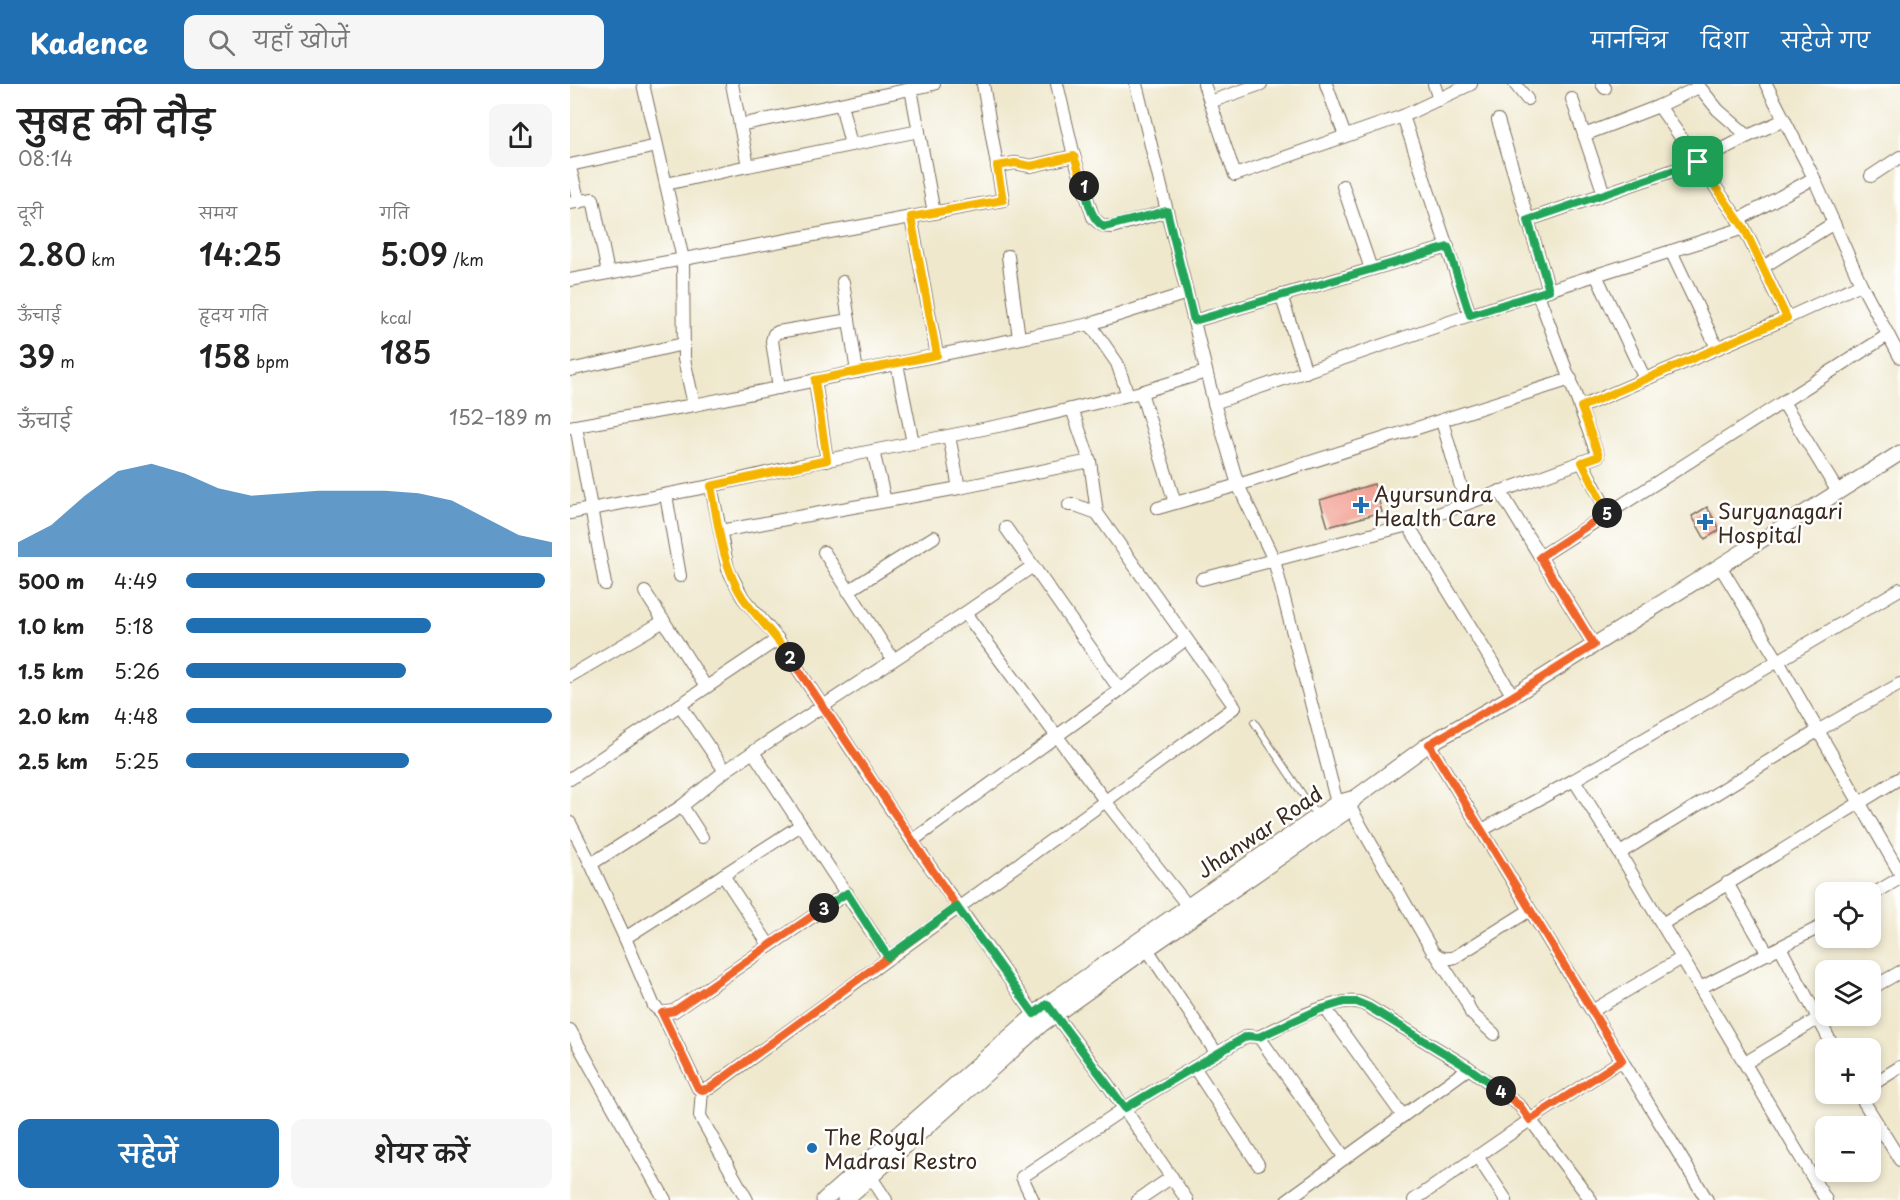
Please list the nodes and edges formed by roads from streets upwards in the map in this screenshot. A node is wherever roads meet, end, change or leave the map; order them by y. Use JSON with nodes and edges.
{"nodes":[{"id":1,"x":643,"y":84,"type":"edge"},
{"id":2,"x":732,"y":84,"type":"edge"},
{"id":3,"x":934,"y":84,"type":"edge"},
{"id":4,"x":982,"y":84,"type":"edge"},
{"id":5,"x":1057,"y":84,"type":"edge"},
{"id":6,"x":1136,"y":84,"type":"edge"},
{"id":7,"x":1204,"y":84,"type":"edge"},
{"id":8,"x":1261,"y":84,"type":"edge"},
{"id":9,"x":1326,"y":84,"type":"edge"},
{"id":10,"x":1434,"y":84,"type":"edge"},
{"id":11,"x":1471,"y":84,"type":"edge"},
{"id":12,"x":1515,"y":84,"type":"edge"},
{"id":13,"x":1766,"y":84,"type":"edge"},
{"id":14,"x":1698,"y":85,"type":"edge"},
{"id":15,"x":912,"y":89,"type":"junction"},
{"id":16,"x":1527,"y":99,"type":"dead end"},
{"id":17,"x":1572,"y":99,"type":"dead end"},
{"id":18,"x":1440,"y":100,"type":"junction"},
{"id":19,"x":1210,"y":102,"type":"junction"},
{"id":20,"x":841,"y":104,"type":"junction"},
{"id":21,"x":1659,"y":106,"type":"junction"},
{"id":22,"x":1403,"y":116,"type":"junction"},
{"id":23,"x":1498,"y":120,"type":"dead end"},
{"id":24,"x":1784,"y":120,"type":"junction"},
{"id":25,"x":740,"y":125,"type":"junction"},
{"id":26,"x":919,"y":131,"type":"junction"},
{"id":27,"x":1584,"y":135,"type":"junction"},
{"id":28,"x":1344,"y":136,"type":"junction"},
{"id":29,"x":1748,"y":136,"type":"junction"},
{"id":30,"x":851,"y":145,"type":"junction"},
{"id":31,"x":657,"y":146,"type":"junction"},
{"id":32,"x":1074,"y":156,"type":"junction"},
{"id":33,"x":1900,"y":157,"type":"edge"},
{"id":34,"x":1698,"y":162,"type":"junction"},
{"id":35,"x":570,"y":166,"type":"edge"},
{"id":36,"x":748,"y":166,"type":"junction"},
{"id":37,"x":997,"y":166,"type":"junction"},
{"id":38,"x":1871,"y":176,"type":"dead end"},
{"id":39,"x":1814,"y":178,"type":"junction"},
{"id":40,"x":666,"y":184,"type":"junction"},
{"id":41,"x":1343,"y":186,"type":"dead end"},
{"id":42,"x":1604,"y":194,"type":"junction"},
{"id":43,"x":575,"y":202,"type":"edge"},
{"id":44,"x":1167,"y":211,"type":"junction"},
{"id":45,"x":934,"y":213,"type":"junction"},
{"id":46,"x":911,"y":217,"type":"junction"},
{"id":47,"x":1528,"y":220,"type":"junction"},
{"id":48,"x":1834,"y":223,"type":"junction"},
{"id":49,"x":1741,"y":224,"type":"junction"},
{"id":50,"x":1448,"y":247,"type":"junction"},
{"id":51,"x":1671,"y":251,"type":"junction"},
{"id":52,"x":1008,"y":256,"type":"dead end"},
{"id":53,"x":683,"y":259,"type":"junction"},
{"id":54,"x":1763,"y":267,"type":"junction"},
{"id":55,"x":1371,"y":269,"type":"junction"},
{"id":56,"x":608,"y":273,"type":"junction"},
{"id":57,"x":1596,"y":275,"type":"junction"},
{"id":58,"x":570,"y":280,"type":"edge"},
{"id":59,"x":843,"y":282,"type":"dead end"},
{"id":60,"x":1861,"y":284,"type":"junction"},
{"id":61,"x":1187,"y":292,"type":"junction"},
{"id":62,"x":1543,"y":292,"type":"junction"},
{"id":63,"x":1281,"y":295,"type":"junction"},
{"id":64,"x":1470,"y":315,"type":"junction"},
{"id":65,"x":1787,"y":318,"type":"junction"},
{"id":66,"x":849,"y":320,"type":"junction"},
{"id":67,"x":1194,"y":321,"type":"junction"},
{"id":68,"x":1090,"y":324,"type":"junction"},
{"id":69,"x":1888,"y":335,"type":"junction"},
{"id":70,"x":1019,"y":338,"type":"junction"},
{"id":71,"x":683,"y":344,"type":"junction"},
{"id":72,"x":1717,"y":348,"type":"junction"},
{"id":73,"x":937,"y":355,"type":"junction"},
{"id":74,"x":1900,"y":357,"type":"edge"},
{"id":75,"x":897,"y":363,"type":"junction"},
{"id":76,"x":570,"y":370,"type":"edge"},
{"id":77,"x":857,"y":372,"type":"junction"},
{"id":78,"x":1206,"y":372,"type":"junction"},
{"id":79,"x":1306,"y":372,"type":"junction"},
{"id":80,"x":1571,"y":379,"type":"junction"},
{"id":81,"x":1645,"y":379,"type":"junction"},
{"id":82,"x":815,"y":380,"type":"junction"},
{"id":83,"x":779,"y":388,"type":"junction"},
{"id":84,"x":1141,"y":392,"type":"junction"},
{"id":85,"x":1128,"y":395,"type":"junction"},
{"id":86,"x":1783,"y":402,"type":"junction"},
{"id":87,"x":1214,"y":403,"type":"junction"},
{"id":88,"x":694,"y":405,"type":"junction"},
{"id":89,"x":1581,"y":407,"type":"junction"},
{"id":90,"x":1072,"y":409,"type":"junction"},
{"id":91,"x":1442,"y":421,"type":"junction"},
{"id":92,"x":573,"y":426,"type":"edge"},
{"id":93,"x":949,"y":436,"type":"junction"},
{"id":94,"x":913,"y":443,"type":"junction"},
{"id":95,"x":873,"y":451,"type":"junction"},
{"id":96,"x":1900,"y":453,"type":"edge"},
{"id":97,"x":827,"y":460,"type":"junction"},
{"id":98,"x":1090,"y":460,"type":"junction"},
{"id":99,"x":1582,"y":462,"type":"junction"},
{"id":100,"x":1238,"y":485,"type":"junction"},
{"id":101,"x":711,"y":486,"type":"junction"},
{"id":102,"x":959,"y":488,"type":"junction"},
{"id":103,"x":1500,"y":491,"type":"junction"},
{"id":104,"x":1838,"y":492,"type":"junction"},
{"id":105,"x":666,"y":495,"type":"junction"},
{"id":106,"x":885,"y":501,"type":"junction"},
{"id":107,"x":1175,"y":503,"type":"junction"},
{"id":108,"x":1466,"y":504,"type":"junction"},
{"id":109,"x":1069,"y":505,"type":"dead end"},
{"id":110,"x":1158,"y":508,"type":"dead end"},
{"id":111,"x":591,"y":509,"type":"junction"},
{"id":112,"x":570,"y":513,"type":"edge"},
{"id":113,"x":1097,"y":513,"type":"junction"},
{"id":114,"x":1608,"y":513,"type":"junction"},
{"id":115,"x":1408,"y":525,"type":"junction"},
{"id":116,"x":1006,"y":528,"type":"dead end"},
{"id":117,"x":720,"y":531,"type":"junction"},
{"id":118,"x":934,"y":537,"type":"dead end"},
{"id":119,"x":824,"y":552,"type":"dead end"},
{"id":120,"x":1540,"y":557,"type":"junction"},
{"id":121,"x":1274,"y":560,"type":"junction"},
{"id":122,"x":1033,"y":566,"type":"junction"},
{"id":123,"x":1720,"y":566,"type":"junction"},
{"id":124,"x":680,"y":576,"type":"dead end"},
{"id":125,"x":1202,"y":579,"type":"dead end"},
{"id":126,"x":605,"y":584,"type":"dead end"},
{"id":127,"x":1900,"y":589,"type":"edge"},
{"id":128,"x":848,"y":591,"type":"junction"},
{"id":129,"x":645,"y":592,"type":"dead end"},
{"id":130,"x":965,"y":613,"type":"junction"},
{"id":131,"x":664,"y":621,"type":"junction"},
{"id":132,"x":778,"y":639,"type":"junction"},
{"id":133,"x":1186,"y":639,"type":"junction"},
{"id":134,"x":1594,"y":645,"type":"junction"},
{"id":135,"x":893,"y":660,"type":"junction"},
{"id":136,"x":1778,"y":661,"type":"junction"},
{"id":137,"x":570,"y":676,"type":"edge"},
{"id":138,"x":1900,"y":684,"type":"edge"},
{"id":139,"x":706,"y":687,"type":"junction"},
{"id":140,"x":1120,"y":690,"type":"junction"},
{"id":141,"x":1513,"y":696,"type":"junction"},
{"id":142,"x":680,"y":705,"type":"junction"},
{"id":143,"x":823,"y":706,"type":"junction"},
{"id":144,"x":1819,"y":730,"type":"junction"},
{"id":145,"x":1056,"y":735,"type":"junction"},
{"id":146,"x":1429,"y":744,"type":"junction"},
{"id":147,"x":753,"y":752,"type":"junction"},
{"id":148,"x":725,"y":771,"type":"junction"},
{"id":149,"x":1900,"y":778,"type":"edge"},
{"id":150,"x":570,"y":779,"type":"edge"},
{"id":151,"x":1574,"y":780,"type":"junction"},
{"id":152,"x":1106,"y":802,"type":"junction"},
{"id":153,"x":1347,"y":802,"type":"junction"},
{"id":154,"x":1861,"y":802,"type":"junction"},
{"id":155,"x":682,"y":806,"type":"junction"},
{"id":156,"x":570,"y":823,"type":"edge"},
{"id":157,"x":801,"y":825,"type":"junction"},
{"id":158,"x":1482,"y":830,"type":"junction"},
{"id":159,"x":702,"y":837,"type":"dead end"},
{"id":160,"x":912,"y":841,"type":"junction"},
{"id":161,"x":1620,"y":853,"type":"junction"},
{"id":162,"x":591,"y":864,"type":"junction"},
{"id":163,"x":1900,"y":873,"type":"edge"},
{"id":164,"x":723,"y":875,"type":"junction"},
{"id":165,"x":1900,"y":878,"type":"edge"},
{"id":166,"x":1727,"y":884,"type":"junction"},
{"id":167,"x":1881,"y":889,"type":"edge"},
{"id":168,"x":847,"y":893,"type":"junction"},
{"id":169,"x":1187,"y":905,"type":"junction"},
{"id":170,"x":957,"y":907,"type":"junction"},
{"id":171,"x":1530,"y":910,"type":"junction"},
{"id":172,"x":1662,"y":924,"type":"junction"},
{"id":173,"x":1815,"y":930,"type":"edge"},
{"id":174,"x":625,"y":938,"type":"junction"},
{"id":175,"x":769,"y":945,"type":"junction"},
{"id":176,"x":1780,"y":948,"type":"junction"},
{"id":177,"x":1147,"y":949,"type":"junction"},
{"id":178,"x":1768,"y":954,"type":"junction"},
{"id":179,"x":1437,"y":956,"type":"junction"},
{"id":180,"x":888,"y":957,"type":"junction"},
{"id":181,"x":1682,"y":958,"type":"junction"},
{"id":182,"x":1900,"y":972,"type":"edge"},
{"id":183,"x":1881,"y":983,"type":"edge"},
{"id":184,"x":1700,"y":988,"type":"junction"},
{"id":185,"x":1815,"y":1005,"type":"edge"},
{"id":186,"x":1325,"y":1008,"type":"junction"},
{"id":187,"x":1051,"y":1009,"type":"junction"},
{"id":188,"x":1592,"y":1011,"type":"junction"},
{"id":189,"x":662,"y":1013,"type":"junction"},
{"id":190,"x":1034,"y":1014,"type":"junction"},
{"id":191,"x":1815,"y":1020,"type":"edge"},
{"id":192,"x":570,"y":1030,"type":"edge"},
{"id":193,"x":1494,"y":1034,"type":"dead end"},
{"id":194,"x":1259,"y":1037,"type":"junction"},
{"id":195,"x":1217,"y":1054,"type":"junction"},
{"id":196,"x":1622,"y":1060,"type":"junction"},
{"id":197,"x":1745,"y":1063,"type":"junction"},
{"id":198,"x":1194,"y":1067,"type":"junction"},
{"id":199,"x":1900,"y":1067,"type":"edge"},
{"id":200,"x":1469,"y":1068,"type":"junction"},
{"id":201,"x":1881,"y":1079,"type":"edge"},
{"id":202,"x":702,"y":1090,"type":"junction"},
{"id":203,"x":1865,"y":1104,"type":"edge"},
{"id":204,"x":1125,"y":1108,"type":"junction"},
{"id":205,"x":1403,"y":1116,"type":"junction"},
{"id":206,"x":1530,"y":1120,"type":"junction"},
{"id":207,"x":1477,"y":1156,"type":"junction"},
{"id":208,"x":1344,"y":1158,"type":"junction"},
{"id":209,"x":1900,"y":1160,"type":"edge"},
{"id":210,"x":1258,"y":1164,"type":"dead end"},
{"id":211,"x":871,"y":1177,"type":"junction"},
{"id":212,"x":1172,"y":1177,"type":"junction"},
{"id":213,"x":665,"y":1200,"type":"edge"},
{"id":214,"x":747,"y":1200,"type":"edge"},
{"id":215,"x":824,"y":1200,"type":"edge"},
{"id":216,"x":845,"y":1200,"type":"edge"},
{"id":217,"x":886,"y":1200,"type":"edge"},
{"id":218,"x":1033,"y":1200,"type":"edge"},
{"id":219,"x":1138,"y":1200,"type":"edge"},
{"id":220,"x":1187,"y":1200,"type":"edge"},
{"id":221,"x":1286,"y":1200,"type":"edge"},
{"id":222,"x":1414,"y":1200,"type":"edge"},
{"id":223,"x":1506,"y":1200,"type":"edge"},
{"id":224,"x":1591,"y":1200,"type":"edge"},
{"id":225,"x":1707,"y":1200,"type":"edge"},
{"id":226,"x":1826,"y":1200,"type":"edge"}],
"edges":[{"from":1,"to":31,"type":"street"},
{"from":2,"to":25,"type":"street"},
{"from":3,"to":15,"type":"street"},
{"from":4,"to":37,"type":"street"},
{"from":5,"to":32,"type":"street"},
{"from":6,"to":44,"type":"street"},
{"from":7,"to":19,"type":"street"},
{"from":8,"to":19,"type":"street"},
{"from":9,"to":28,"type":"street"},
{"from":10,"to":18,"type":"street"},
{"from":11,"to":18,"type":"street"},
{"from":12,"to":16,"type":"street"},
{"from":13,"to":24,"type":"street"},
{"from":14,"to":21,"type":"street"},
{"from":14,"to":29,"type":"street"},
{"from":15,"to":20,"type":"street"},
{"from":15,"to":26,"type":"street"},
{"from":17,"to":27,"type":"street"},
{"from":18,"to":22,"type":"street"},
{"from":19,"to":28,"type":"street"},
{"from":20,"to":25,"type":"street"},
{"from":20,"to":30,"type":"street"},
{"from":21,"to":27,"type":"street"},
{"from":21,"to":34,"type":"street"},
{"from":22,"to":28,"type":"street"},
{"from":22,"to":50,"type":"street"},
{"from":23,"to":47,"type":"street"},
{"from":24,"to":29,"type":"street"},
{"from":24,"to":39,"type":"street"},
{"from":25,"to":36,"type":"street"},
{"from":26,"to":30,"type":"street"},
{"from":26,"to":45,"type":"street"},
{"from":27,"to":42,"type":"street"},
{"from":29,"to":34,"type":"street"},
{"from":30,"to":36,"type":"street"},
{"from":31,"to":35,"type":"street"},
{"from":31,"to":40,"type":"street"},
{"from":32,"to":37,"type":"street"},
{"from":32,"to":44,"type":"street"},
{"from":33,"to":38,"type":"street"},
{"from":34,"to":42,"type":"street"},
{"from":34,"to":49,"type":"street"},
{"from":35,"to":43,"type":"street"},
{"from":36,"to":40,"type":"street"},
{"from":37,"to":45,"type":"street"},
{"from":39,"to":48,"type":"street"},
{"from":39,"to":49,"type":"street"},
{"from":40,"to":53,"type":"street"},
{"from":41,"to":55,"type":"street"},
{"from":42,"to":47,"type":"street"},
{"from":43,"to":56,"type":"street"},
{"from":44,"to":61,"type":"street"},
{"from":45,"to":46,"type":"street"},
{"from":46,"to":53,"type":"street"},
{"from":46,"to":73,"type":"street"},
{"from":47,"to":62,"type":"street"},
{"from":48,"to":54,"type":"street"},
{"from":48,"to":60,"type":"street"},
{"from":49,"to":51,"type":"street"},
{"from":49,"to":54,"type":"street"},
{"from":50,"to":55,"type":"street"},
{"from":50,"to":64,"type":"street"},
{"from":51,"to":57,"type":"street"},
{"from":51,"to":72,"type":"street"},
{"from":52,"to":70,"type":"street"},
{"from":53,"to":56,"type":"street"},
{"from":53,"to":71,"type":"street"},
{"from":54,"to":65,"type":"street"},
{"from":55,"to":63,"type":"street"},
{"from":56,"to":58,"type":"street"},
{"from":57,"to":62,"type":"street"},
{"from":57,"to":81,"type":"street"},
{"from":59,"to":66,"type":"street"},
{"from":60,"to":65,"type":"street"},
{"from":60,"to":69,"type":"street"},
{"from":61,"to":67,"type":"street"},
{"from":61,"to":68,"type":"street"},
{"from":62,"to":64,"type":"street"},
{"from":62,"to":80,"type":"street"},
{"from":63,"to":67,"type":"street"},
{"from":63,"to":79,"type":"street"},
{"from":64,"to":79,"type":"street"},
{"from":65,"to":72,"type":"street"},
{"from":66,"to":77,"type":"street"},
{"from":66,"to":83,"type":"street"},
{"from":67,"to":78,"type":"street"},
{"from":68,"to":70,"type":"street"},
{"from":68,"to":85,"type":"street"},
{"from":69,"to":74,"type":"street"},
{"from":69,"to":86,"type":"street"},
{"from":70,"to":73,"type":"street"},
{"from":71,"to":76,"type":"street"},
{"from":71,"to":88,"type":"street"},
{"from":72,"to":81,"type":"street"},
{"from":73,"to":75,"type":"street"},
{"from":75,"to":77,"type":"street"},
{"from":75,"to":94,"type":"street"},
{"from":77,"to":82,"type":"street"},
{"from":78,"to":84,"type":"street"},
{"from":78,"to":87,"type":"street"},
{"from":79,"to":87,"type":"street"},
{"from":80,"to":89,"type":"street"},
{"from":80,"to":91,"type":"street"},
{"from":81,"to":89,"type":"street"},
{"from":82,"to":83,"type":"street"},
{"from":82,"to":97,"type":"street"},
{"from":83,"to":88,"type":"street"},
{"from":84,"to":85,"type":"street"},
{"from":84,"to":107,"type":"street"},
{"from":85,"to":90,"type":"street"},
{"from":86,"to":104,"type":"street"},
{"from":86,"to":114,"type":"street"},
{"from":87,"to":100,"type":"street"},
{"from":88,"to":92,"type":"street"},
{"from":89,"to":99,"type":"street"},
{"from":90,"to":93,"type":"street"},
{"from":90,"to":98,"type":"street"},
{"from":91,"to":100,"type":"street"},
{"from":91,"to":108,"type":"street"},
{"from":92,"to":111,"type":"street"},
{"from":93,"to":94,"type":"street"},
{"from":93,"to":102,"type":"street"},
{"from":94,"to":95,"type":"street"},
{"from":95,"to":97,"type":"street"},
{"from":95,"to":106,"type":"street"},
{"from":96,"to":104,"type":"street"},
{"from":97,"to":101,"type":"street"},
{"from":98,"to":102,"type":"street"},
{"from":98,"to":113,"type":"street"},
{"from":99,"to":103,"type":"street"},
{"from":99,"to":114,"type":"street"},
{"from":100,"to":107,"type":"street"},
{"from":100,"to":121,"type":"street"},
{"from":101,"to":105,"type":"street"},
{"from":101,"to":117,"type":"street"},
{"from":102,"to":106,"type":"street"},
{"from":103,"to":108,"type":"street"},
{"from":103,"to":120,"type":"street"},
{"from":104,"to":123,"type":"street"},
{"from":105,"to":111,"type":"street"},
{"from":105,"to":124,"type":"street"},
{"from":106,"to":117,"type":"street"},
{"from":107,"to":110,"type":"street"},
{"from":108,"to":115,"type":"street"},
{"from":109,"to":113,"type":"street"},
{"from":111,"to":112,"type":"street"},
{"from":111,"to":126,"type":"street"},
{"from":113,"to":133,"type":"street"},
{"from":114,"to":120,"type":"street"},
{"from":115,"to":121,"type":"street"},
{"from":115,"to":141,"type":"street"},
{"from":116,"to":122,"type":"street"},
{"from":117,"to":132,"type":"street"},
{"from":118,"to":128,"type":"street"},
{"from":119,"to":128,"type":"street"},
{"from":120,"to":134,"type":"street"},
{"from":121,"to":125,"type":"street"},
{"from":121,"to":153,"type":"street"},
{"from":122,"to":130,"type":"street"},
{"from":122,"to":140,"type":"street"},
{"from":123,"to":134,"type":"street"},
{"from":123,"to":136,"type":"street"},
{"from":127,"to":136,"type":"street"},
{"from":128,"to":135,"type":"street"},
{"from":129,"to":131,"type":"street"},
{"from":130,"to":135,"type":"street"},
{"from":130,"to":145,"type":"street"},
{"from":131,"to":137,"type":"street"},
{"from":131,"to":139,"type":"street"},
{"from":132,"to":139,"type":"street"},
{"from":132,"to":143,"type":"street"},
{"from":133,"to":140,"type":"street"},
{"from":133,"to":152,"type":"street"},
{"from":134,"to":141,"type":"street"},
{"from":135,"to":143,"type":"street"},
{"from":136,"to":144,"type":"street"},
{"from":136,"to":151,"type":"street"},
{"from":138,"to":144,"type":"street"},
{"from":139,"to":142,"type":"street"},
{"from":140,"to":145,"type":"street"},
{"from":141,"to":146,"type":"street"},
{"from":142,"to":148,"type":"street"},
{"from":142,"to":150,"type":"street"},
{"from":143,"to":147,"type":"street"},
{"from":143,"to":160,"type":"street"},
{"from":144,"to":154,"type":"street"},
{"from":144,"to":161,"type":"street"},
{"from":145,"to":152,"type":"street"},
{"from":145,"to":160,"type":"street"},
{"from":146,"to":153,"type":"street"},
{"from":146,"to":158,"type":"street"},
{"from":147,"to":148,"type":"street"},
{"from":147,"to":157,"type":"street"},
{"from":148,"to":155,"type":"street"},
{"from":149,"to":154,"type":"street"},
{"from":151,"to":158,"type":"street"},
{"from":151,"to":161,"type":"street"},
{"from":152,"to":169,"type":"street"},
{"from":152,"to":170,"type":"street"},
{"from":153,"to":169,"type":"street","name":"Jhanwar Road"},
{"from":153,"to":177,"type":"street","name":"Jhanwar Road"},
{"from":153,"to":179,"type":"street"},
{"from":154,"to":163,"type":"street"},
{"from":154,"to":166,"type":"street"},
{"from":155,"to":159,"type":"street"},
{"from":155,"to":162,"type":"street"},
{"from":156,"to":162,"type":"street"},
{"from":157,"to":164,"type":"street"},
{"from":157,"to":168,"type":"street"},
{"from":158,"to":171,"type":"street"},
{"from":160,"to":170,"type":"street"},
{"from":161,"to":172,"type":"street"},
{"from":162,"to":174,"type":"street"},
{"from":164,"to":174,"type":"street"},
{"from":164,"to":175,"type":"street"},
{"from":165,"to":167,"type":"street"},
{"from":166,"to":172,"type":"street"},
{"from":166,"to":178,"type":"street"},
{"from":168,"to":175,"type":"street"},
{"from":168,"to":180,"type":"street"},
{"from":169,"to":187,"type":"street","name":"Jhanwar Road"},
{"from":170,"to":180,"type":"street"},
{"from":170,"to":190,"type":"street"},
{"from":171,"to":179,"type":"street"},
{"from":171,"to":188,"type":"street"},
{"from":172,"to":181,"type":"street"},
{"from":173,"to":176,"type":"street"},
{"from":174,"to":189,"type":"street"},
{"from":175,"to":189,"type":"street"},
{"from":176,"to":178,"type":"street"},
{"from":176,"to":185,"type":"street"},
{"from":177,"to":187,"type":"street","name":"Jhanwar Road"},
{"from":177,"to":195,"type":"street"},
{"from":178,"to":184,"type":"street"},
{"from":179,"to":193,"type":"street"},
{"from":180,"to":202,"type":"street"},
{"from":181,"to":184,"type":"street"},
{"from":181,"to":188,"type":"street"},
{"from":182,"to":183,"type":"street"},
{"from":184,"to":197,"type":"street"},
{"from":186,"to":194,"type":"street"},
{"from":186,"to":200,"type":"street"},
{"from":186,"to":205,"type":"street"},
{"from":187,"to":190,"type":"street","name":"Jhanwar Road"},
{"from":187,"to":204,"type":"street"},
{"from":187,"to":211,"type":"street","name":"Jhanwar Road"},
{"from":188,"to":196,"type":"street"},
{"from":189,"to":202,"type":"street"},
{"from":190,"to":215,"type":"street","name":"Jhanwar Road"},
{"from":191,"to":197,"type":"street"},
{"from":192,"to":213,"type":"street"},
{"from":194,"to":195,"type":"street"},
{"from":194,"to":208,"type":"street"},
{"from":195,"to":198,"type":"street"},
{"from":196,"to":206,"type":"street"},
{"from":196,"to":225,"type":"street"},
{"from":197,"to":226,"type":"street"},
{"from":198,"to":204,"type":"street"},
{"from":198,"to":210,"type":"street"},
{"from":199,"to":201,"type":"street"},
{"from":200,"to":205,"type":"street"},
{"from":200,"to":206,"type":"street"},
{"from":202,"to":214,"type":"street"},
{"from":203,"to":209,"type":"street"},
{"from":204,"to":212,"type":"street"},
{"from":204,"to":218,"type":"street"},
{"from":205,"to":208,"type":"street"},
{"from":206,"to":207,"type":"street"},
{"from":206,"to":224,"type":"street"},
{"from":207,"to":222,"type":"street"},
{"from":207,"to":223,"type":"street"},
{"from":208,"to":221,"type":"street"},
{"from":211,"to":216,"type":"street","name":"Jhanwar Road"},
{"from":211,"to":217,"type":"street"},
{"from":212,"to":219,"type":"street"},
{"from":212,"to":220,"type":"street"}]}
